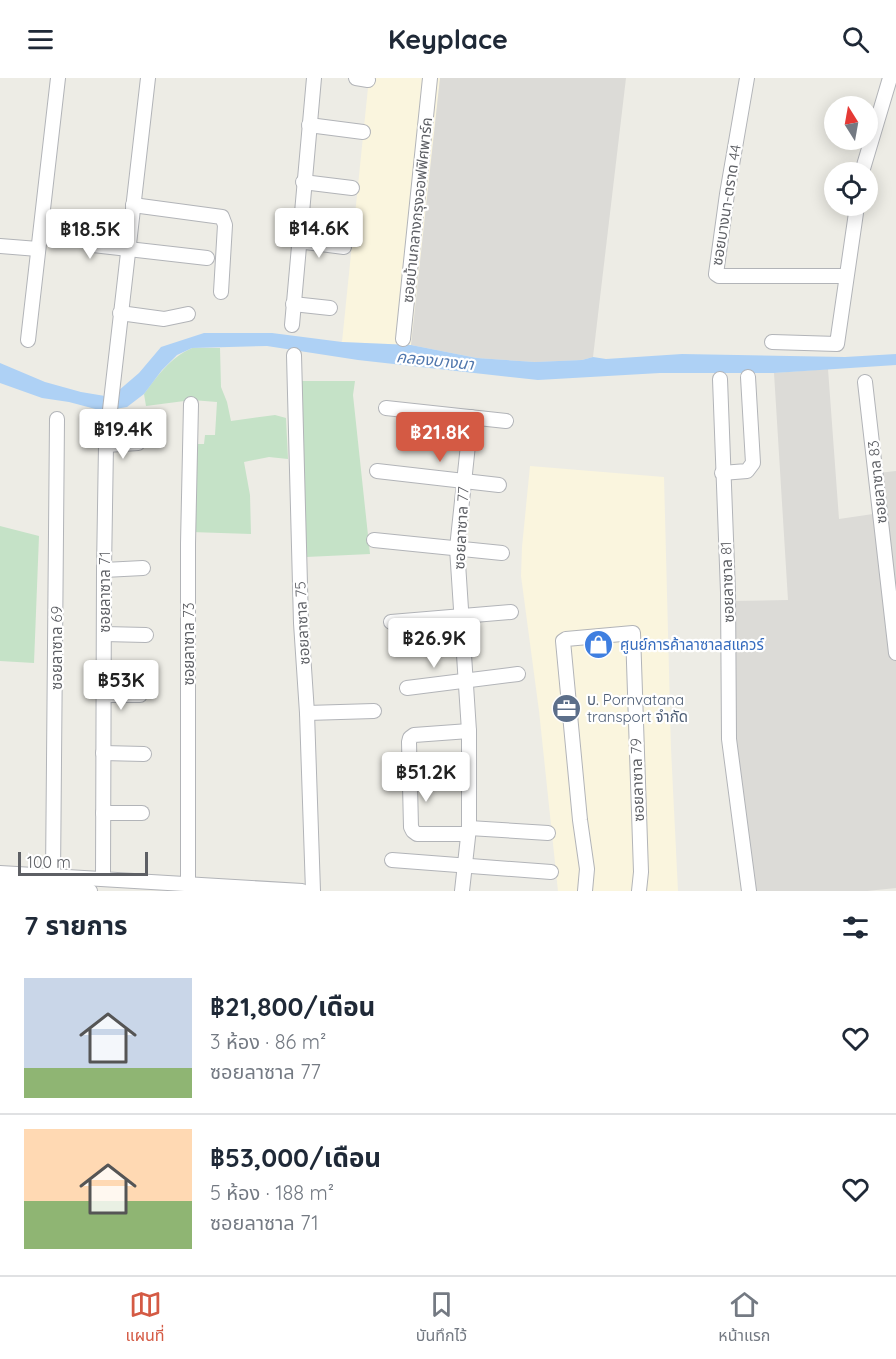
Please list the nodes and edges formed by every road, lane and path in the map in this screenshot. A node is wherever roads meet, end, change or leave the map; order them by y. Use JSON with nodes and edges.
{"nodes":[{"id":1,"x":58,"y":78,"type":"edge"},
{"id":2,"x":148,"y":78,"type":"edge"},
{"id":3,"x":314,"y":78,"type":"edge"},
{"id":4,"x":747,"y":78,"type":"edge"},
{"id":5,"x":890,"y":78,"type":"edge"},
{"id":6,"x":429,"y":79,"type":"edge"},
{"id":7,"x":309,"y":124,"type":"junction"},
{"id":8,"x":363,"y":132,"type":"dead end"},
{"id":9,"x":865,"y":162,"type":"edge"},
{"id":10,"x":303,"y":182,"type":"junction"},
{"id":11,"x":352,"y":188,"type":"dead end"},
{"id":12,"x":133,"y":205,"type":"junction"},
{"id":13,"x":856,"y":216,"type":"edge"},
{"id":14,"x":86,"y":231,"type":"dead end"},
{"id":15,"x":298,"y":241,"type":"junction"},
{"id":16,"x":0,"y":246,"type":"edge"},
{"id":17,"x":344,"y":247,"type":"dead end"},
{"id":18,"x":38,"y":249,"type":"junction"},
{"id":19,"x":128,"y":249,"type":"junction"},
{"id":20,"x":207,"y":258,"type":"dead end"},
{"id":21,"x":846,"y":276,"type":"junction"},
{"id":22,"x":221,"y":292,"type":"dead end"},
{"id":23,"x":294,"y":304,"type":"junction"},
{"id":24,"x":330,"y":308,"type":"dead end"},
{"id":25,"x":120,"y":313,"type":"junction"},
{"id":26,"x":188,"y":314,"type":"dead end"},
{"id":27,"x":292,"y":325,"type":"dead end"},
{"id":28,"x":404,"y":339,"type":"dead end"},
{"id":29,"x":28,"y":340,"type":"dead end"},
{"id":30,"x":772,"y":342,"type":"dead end"},
{"id":31,"x":294,"y":356,"type":"dead end"},
{"id":32,"x":748,"y":377,"type":"dead end"},
{"id":33,"x":720,"y":379,"type":"dead end"},
{"id":34,"x":866,"y":382,"type":"dead end"},
{"id":35,"x":191,"y":404,"type":"dead end"},
{"id":36,"x":386,"y":408,"type":"dead end"},
{"id":37,"x":471,"y":417,"type":"junction"},
{"id":38,"x":57,"y":419,"type":"dead end"},
{"id":39,"x":506,"y":421,"type":"dead end"},
{"id":40,"x":138,"y":443,"type":"dead end"},
{"id":41,"x":106,"y":445,"type":"junction"},
{"id":42,"x":377,"y":471,"type":"dead end"},
{"id":43,"x":722,"y":473,"type":"junction"},
{"id":44,"x":464,"y":481,"type":"junction"},
{"id":45,"x":499,"y":485,"type":"dead end"},
{"id":46,"x":374,"y":540,"type":"dead end"},
{"id":47,"x":457,"y":548,"type":"junction"},
{"id":48,"x":502,"y":553,"type":"dead end"},
{"id":49,"x":143,"y":568,"type":"dead end"},
{"id":50,"x":104,"y":570,"type":"junction"},
{"id":51,"x":511,"y":612,"type":"dead end"},
{"id":52,"x":460,"y":616,"type":"junction"},
{"id":53,"x":391,"y":622,"type":"dead end"},
{"id":54,"x":104,"y":633,"type":"junction"},
{"id":55,"x":146,"y":635,"type":"dead end"},
{"id":56,"x":896,"y":652,"type":"edge"},
{"id":57,"x":518,"y":674,"type":"dead end"},
{"id":58,"x":466,"y":681,"type":"junction"},
{"id":59,"x":407,"y":688,"type":"dead end"},
{"id":60,"x":103,"y":695,"type":"junction"},
{"id":61,"x":140,"y":696,"type":"dead end"},
{"id":62,"x":374,"y":711,"type":"dead end"},
{"id":63,"x":307,"y":713,"type":"junction"},
{"id":64,"x":469,"y":731,"type":"junction"},
{"id":65,"x":103,"y":753,"type":"junction"},
{"id":66,"x":144,"y":754,"type":"dead end"},
{"id":67,"x":103,"y":813,"type":"junction"},
{"id":68,"x":142,"y":813,"type":"dead end"},
{"id":69,"x":468,"y":831,"type":"junction"},
{"id":70,"x":548,"y":833,"type":"dead end"},
{"id":71,"x":392,"y":860,"type":"dead end"},
{"id":72,"x":465,"y":865,"type":"junction"},
{"id":73,"x":551,"y":872,"type":"dead end"},
{"id":74,"x":0,"y":875,"type":"edge"},
{"id":75,"x":103,"y":879,"type":"junction"},
{"id":76,"x":57,"y":883,"type":"edge"},
{"id":77,"x":133,"y":884,"type":"edge"},
{"id":78,"x":189,"y":884,"type":"junction"},
{"id":79,"x":0,"y":885,"type":"edge"},
{"id":80,"x":90,"y":891,"type":"edge"},
{"id":81,"x":117,"y":891,"type":"edge"},
{"id":82,"x":166,"y":891,"type":"edge"},
{"id":83,"x":302,"y":891,"type":"edge"},
{"id":84,"x":313,"y":891,"type":"edge"},
{"id":85,"x":462,"y":891,"type":"edge"},
{"id":86,"x":585,"y":891,"type":"edge"},
{"id":87,"x":639,"y":891,"type":"edge"},
{"id":88,"x":749,"y":891,"type":"edge"}],
"edges":[{"from":1,"to":18,"type":"street"},
{"from":2,"to":12,"type":"street","name":"ซอยลาซาล 71"},
{"from":3,"to":7,"type":"street"},
{"from":4,"to":21,"type":"street","name":"ซอยบางนา-ตราด 44"},
{"from":5,"to":9,"type":"street"},
{"from":6,"to":28,"type":"street","name":"ซอยบ้านกลางกรุงออฟฟิศพาร์ค"},
{"from":7,"to":8,"type":"street"},
{"from":7,"to":10,"type":"street"},
{"from":10,"to":11,"type":"street"},
{"from":10,"to":15,"type":"street"},
{"from":12,"to":19,"type":"street","name":"ซอยลาซาล 71"},
{"from":12,"to":22,"type":"street"},
{"from":13,"to":21,"type":"street"},
{"from":14,"to":19,"type":"street"},
{"from":15,"to":17,"type":"street"},
{"from":15,"to":23,"type":"street"},
{"from":16,"to":18,"type":"street"},
{"from":18,"to":29,"type":"street"},
{"from":19,"to":20,"type":"street"},
{"from":19,"to":25,"type":"street","name":"ซอยลาซาล 71"},
{"from":21,"to":30,"type":"street"},
{"from":23,"to":24,"type":"street"},
{"from":23,"to":27,"type":"street"},
{"from":25,"to":26,"type":"street"},
{"from":25,"to":41,"type":"street","name":"ซอยลาซาล 71"},
{"from":31,"to":63,"type":"street","name":"ซอยลาซาล 75"},
{"from":32,"to":43,"type":"street"},
{"from":33,"to":43,"type":"street","name":"ซอยลาซาล 81"},
{"from":34,"to":56,"type":"street","name":"ซอยลาซาล 83"},
{"from":35,"to":78,"type":"street","name":"ซอยลาซาล 73"},
{"from":36,"to":37,"type":"street"},
{"from":37,"to":39,"type":"street"},
{"from":37,"to":44,"type":"street","name":"ซอยลาซาล 77"},
{"from":38,"to":76,"type":"street","name":"ซอยลาซาล 69"},
{"from":40,"to":41,"type":"street"},
{"from":41,"to":50,"type":"street","name":"ซอยลาซาล 71"},
{"from":42,"to":44,"type":"street"},
{"from":43,"to":88,"type":"street","name":"ซอยลาซาล 81"},
{"from":44,"to":45,"type":"street"},
{"from":44,"to":47,"type":"street","name":"ซอยลาซาล 77"},
{"from":46,"to":47,"type":"street"},
{"from":47,"to":48,"type":"street"},
{"from":47,"to":52,"type":"street","name":"ซอยลาซาล 77"},
{"from":49,"to":50,"type":"street"},
{"from":50,"to":54,"type":"street","name":"ซอยลาซาล 71"},
{"from":51,"to":52,"type":"street"},
{"from":52,"to":53,"type":"street"},
{"from":52,"to":58,"type":"street","name":"ซอยลาซาล 77"},
{"from":54,"to":55,"type":"street"},
{"from":54,"to":60,"type":"street","name":"ซอยลาซาล 71"},
{"from":57,"to":58,"type":"street"},
{"from":58,"to":59,"type":"street"},
{"from":58,"to":64,"type":"street","name":"ซอยลาซาล 77"},
{"from":60,"to":61,"type":"street"},
{"from":60,"to":65,"type":"street","name":"ซอยลาซาล 71"},
{"from":62,"to":63,"type":"street"},
{"from":63,"to":84,"type":"street","name":"ซอยลาซาล 75"},
{"from":64,"to":69,"type":"street","name":"ซอยลาซาล 77"},
{"from":64,"to":69,"type":"street"},
{"from":65,"to":66,"type":"street"},
{"from":65,"to":67,"type":"street","name":"ซอยลาซาล 71"},
{"from":67,"to":68,"type":"street"},
{"from":67,"to":75,"type":"street","name":"ซอยลาซาล 71"},
{"from":69,"to":70,"type":"street"},
{"from":69,"to":72,"type":"street","name":"ซอยลาซาล 77"},
{"from":71,"to":72,"type":"street"},
{"from":72,"to":73,"type":"street"},
{"from":72,"to":85,"type":"street","name":"ซอยลาซาล 77"},
{"from":74,"to":76,"type":"street"},
{"from":75,"to":76,"type":"street"},
{"from":75,"to":77,"type":"street"},
{"from":76,"to":79,"type":"street"},
{"from":76,"to":80,"type":"street"},
{"from":76,"to":81,"type":"street"},
{"from":77,"to":78,"type":"street"},
{"from":77,"to":82,"type":"street"},
{"from":78,"to":83,"type":"street"},
{"from":86,"to":87,"type":"street","name":"ซอยลาซาล 79"}]}
